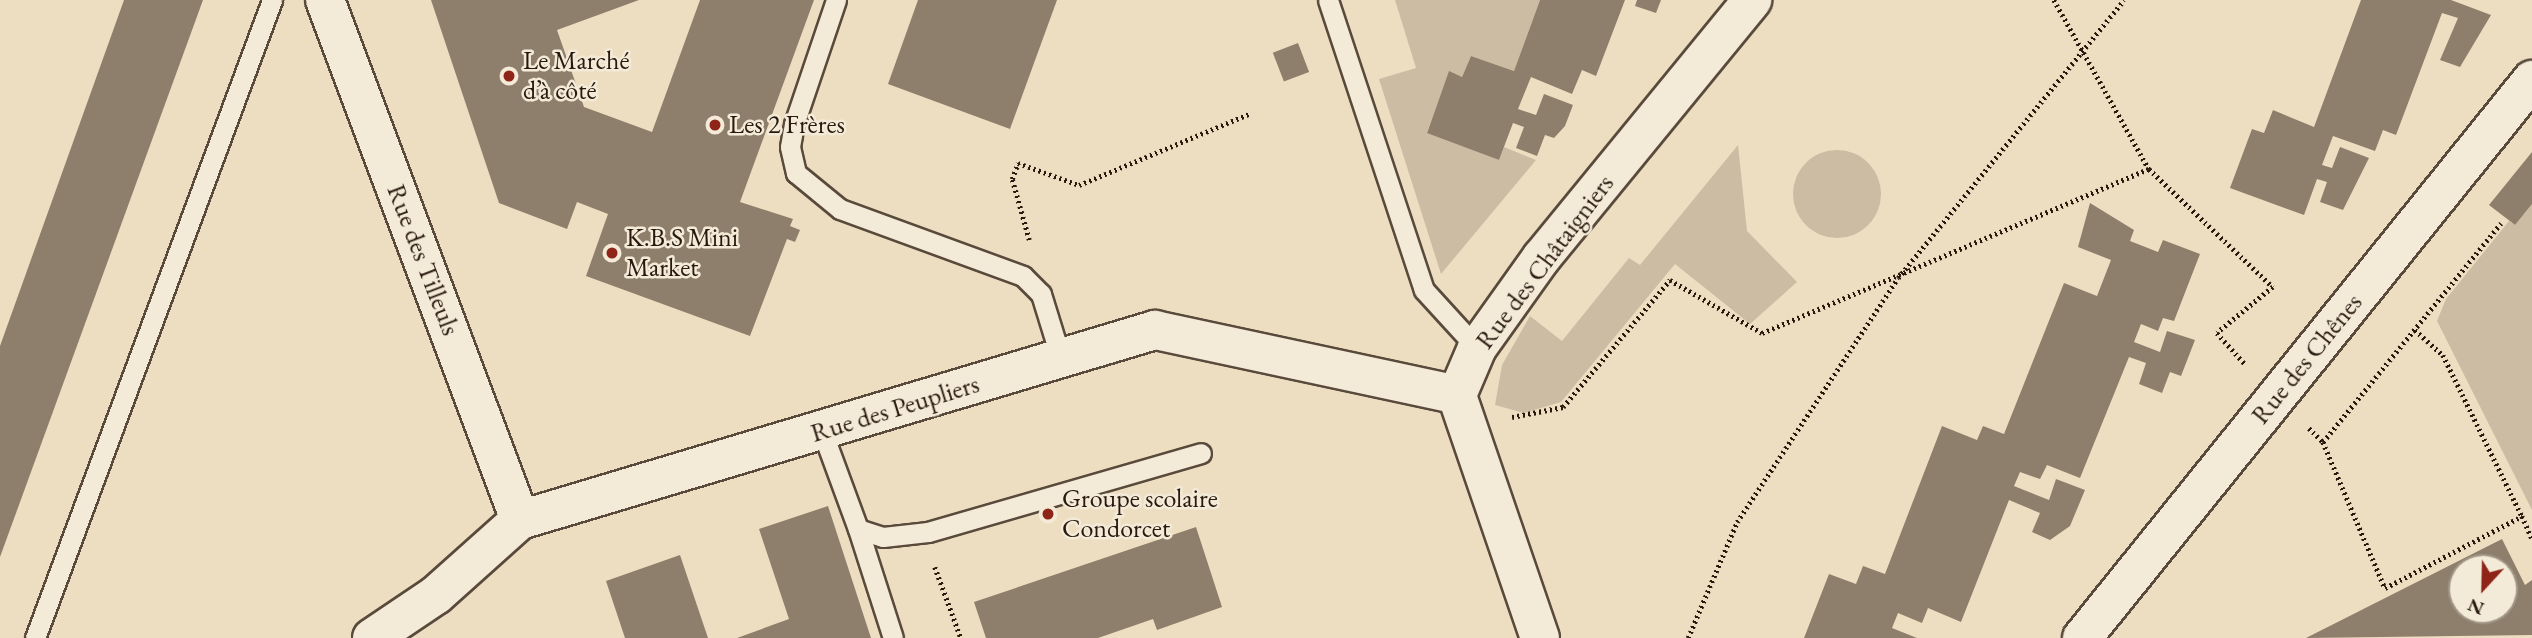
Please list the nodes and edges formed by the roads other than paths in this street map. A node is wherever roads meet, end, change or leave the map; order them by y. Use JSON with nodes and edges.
{"nodes":[{"id":1,"x":271,"y":0,"type":"edge"},
{"id":2,"x":325,"y":0,"type":"edge"},
{"id":3,"x":836,"y":0,"type":"edge"},
{"id":4,"x":1328,"y":0,"type":"edge"},
{"id":5,"x":1752,"y":0,"type":"edge"},
{"id":6,"x":2532,"y":80,"type":"edge"},
{"id":7,"x":1477,"y":348,"type":"junction"},
{"id":8,"x":1061,"y":359,"type":"junction"},
{"id":9,"x":1457,"y":395,"type":"junction"},
{"id":10,"x":822,"y":431,"type":"junction"},
{"id":11,"x":1201,"y":453,"type":"dead end"},
{"id":12,"x":520,"y":520,"type":"junction"},
{"id":13,"x":858,"y":529,"type":"junction"},
{"id":14,"x":35,"y":638,"type":"edge"},
{"id":15,"x":372,"y":638,"type":"edge"},
{"id":16,"x":893,"y":638,"type":"edge"},
{"id":17,"x":1540,"y":638,"type":"edge"},
{"id":18,"x":2081,"y":638,"type":"edge"}],
"edges":[{"from":1,"to":14,"type":"lane"},
{"from":2,"to":12,"type":"street","name":"Rue des Tilleuls"},
{"from":3,"to":8,"type":"lane"},
{"from":4,"to":7,"type":"lane"},
{"from":5,"to":7,"type":"street","name":"Rue des Châtaigniers"},
{"from":6,"to":18,"type":"street","name":"Rue des Chênes"},
{"from":7,"to":9,"type":"street","name":"Rue des Châtaigniers"},
{"from":8,"to":9,"type":"street","name":"Rue des Peupliers"},
{"from":8,"to":10,"type":"street","name":"Rue des Peupliers"},
{"from":9,"to":17,"type":"street"},
{"from":10,"to":12,"type":"street","name":"Rue des Peupliers"},
{"from":10,"to":13,"type":"lane"},
{"from":11,"to":13,"type":"lane"},
{"from":12,"to":15,"type":"street","name":"Rue des Peupliers"},
{"from":13,"to":16,"type":"lane"}]}
